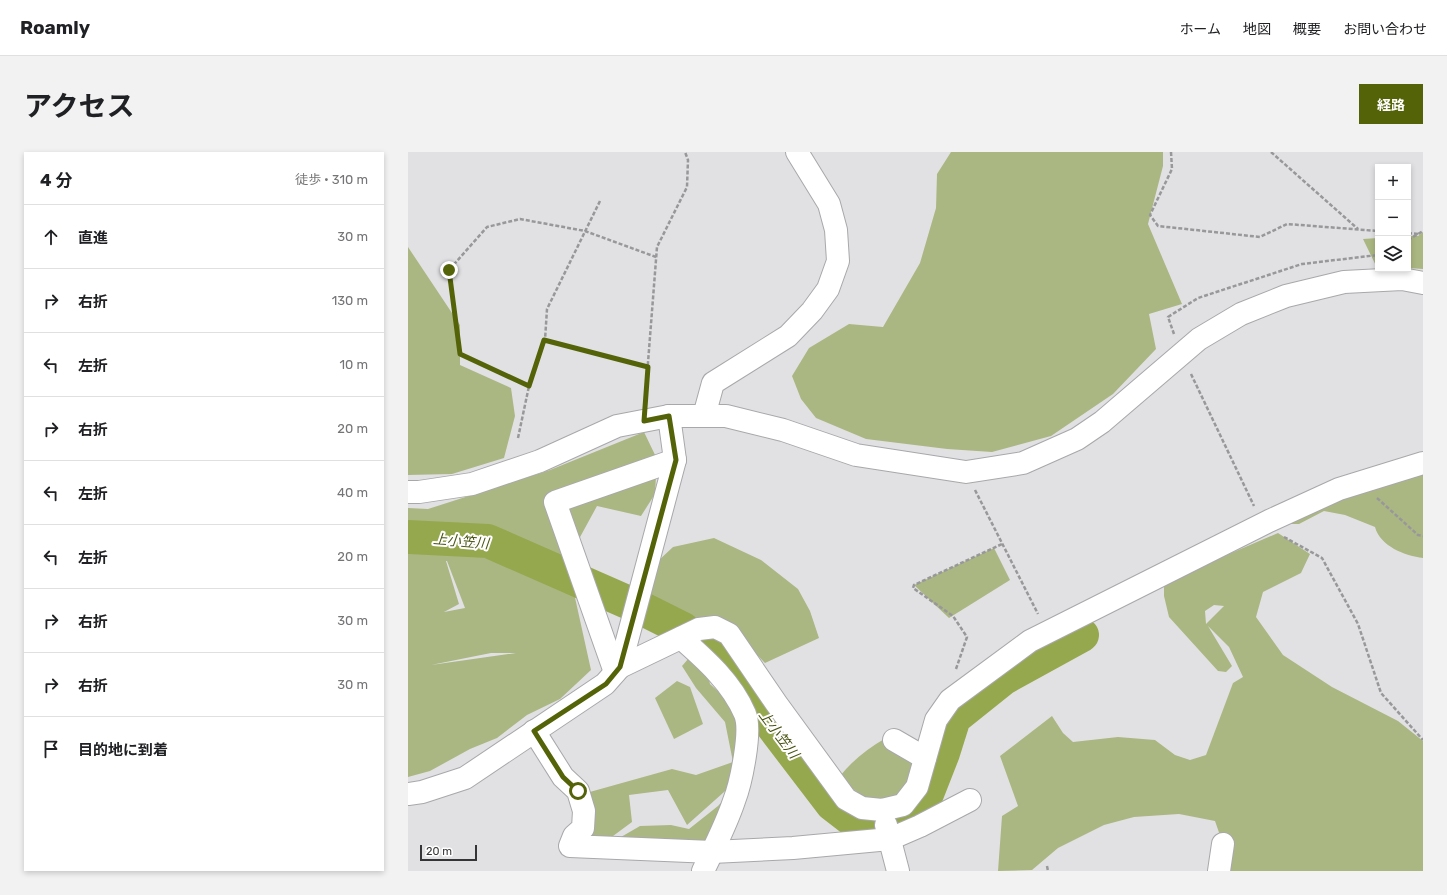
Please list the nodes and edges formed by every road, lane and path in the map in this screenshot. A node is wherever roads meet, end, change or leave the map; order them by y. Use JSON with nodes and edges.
{"nodes":[{"id":1,"x":685,"y":152,"type":"edge"},
{"id":2,"x":797,"y":152,"type":"edge"},
{"id":3,"x":1171,"y":152,"type":"edge"},
{"id":4,"x":1271,"y":152,"type":"edge"},
{"id":5,"x":600,"y":201,"type":"dead end"},
{"id":6,"x":1358,"y":229,"type":"junction"},
{"id":7,"x":585,"y":231,"type":"junction"},
{"id":8,"x":1375,"y":231,"type":"edge"},
{"id":9,"x":1423,"y":231,"type":"edge"},
{"id":10,"x":1411,"y":233,"type":"edge"},
{"id":11,"x":1418,"y":234,"type":"junction"},
{"id":12,"x":1411,"y":238,"type":"edge"},
{"id":13,"x":656,"y":257,"type":"junction"},
{"id":14,"x":1423,"y":283,"type":"edge"},
{"id":15,"x":544,"y":340,"type":"junction"},
{"id":16,"x":1181,"y":354,"type":"junction"},
{"id":17,"x":648,"y":367,"type":"junction"},
{"id":18,"x":529,"y":386,"type":"junction"},
{"id":19,"x":669,"y":416,"type":"junction"},
{"id":20,"x":704,"y":416,"type":"junction"},
{"id":21,"x":644,"y":421,"type":"junction"},
{"id":22,"x":518,"y":438,"type":"dead end"},
{"id":23,"x":676,"y":460,"type":"junction"},
{"id":24,"x":1423,"y":463,"type":"edge"},
{"id":25,"x":966,"y":472,"type":"junction"},
{"id":26,"x":1360,"y":483,"type":"junction"},
{"id":27,"x":408,"y":492,"type":"edge"},
{"id":28,"x":1262,"y":524,"type":"junction"},
{"id":29,"x":1423,"y":536,"type":"edge"},
{"id":30,"x":1002,"y":544,"type":"junction"},
{"id":31,"x":1047,"y":632,"type":"junction"},
{"id":32,"x":683,"y":636,"type":"junction"},
{"id":33,"x":617,"y":669,"type":"junction"},
{"id":34,"x":948,"y":703,"type":"junction"},
{"id":35,"x":534,"y":731,"type":"junction"},
{"id":36,"x":894,"y":740,"type":"dead end"},
{"id":37,"x":1423,"y":740,"type":"edge"},
{"id":38,"x":925,"y":758,"type":"junction"},
{"id":39,"x":408,"y":794,"type":"edge"},
{"id":40,"x":970,"y":800,"type":"dead end"},
{"id":41,"x":886,"y":825,"type":"junction"},
{"id":42,"x":1223,"y":844,"type":"dead end"},
{"id":43,"x":707,"y":862,"type":"edge"},
{"id":44,"x":1047,"y":866,"type":"dead end"},
{"id":45,"x":898,"y":871,"type":"edge"},
{"id":46,"x":1048,"y":871,"type":"edge"},
{"id":47,"x":1219,"y":871,"type":"edge"}],
"edges":[{"from":1,"to":13,"type":"path"},
{"from":2,"to":20,"type":"street"},
{"from":3,"to":6,"type":"path"},
{"from":4,"to":6,"type":"path"},
{"from":5,"to":7,"type":"path"},
{"from":6,"to":8,"type":"path"},
{"from":7,"to":13,"type":"path"},
{"from":7,"to":15,"type":"path"},
{"from":7,"to":18,"type":"path"},
{"from":9,"to":11,"type":"path"},
{"from":10,"to":11,"type":"path"},
{"from":11,"to":12,"type":"path"},
{"from":13,"to":17,"type":"path"},
{"from":14,"to":16,"type":"street"},
{"from":15,"to":17,"type":"path"},
{"from":15,"to":18,"type":"path"},
{"from":16,"to":25,"type":"street"},
{"from":16,"to":28,"type":"path"},
{"from":17,"to":21,"type":"path"},
{"from":18,"to":22,"type":"path"},
{"from":19,"to":20,"type":"street"},
{"from":19,"to":21,"type":"street"},
{"from":19,"to":23,"type":"street"},
{"from":20,"to":25,"type":"street"},
{"from":21,"to":27,"type":"street"},
{"from":23,"to":33,"type":"street"},
{"from":23,"to":33,"type":"street"},
{"from":24,"to":26,"type":"street"},
{"from":25,"to":30,"type":"path"},
{"from":26,"to":28,"type":"street"},
{"from":26,"to":29,"type":"path"},
{"from":28,"to":31,"type":"street"},
{"from":28,"to":37,"type":"path"},
{"from":30,"to":31,"type":"path"},
{"from":30,"to":34,"type":"path"},
{"from":31,"to":34,"type":"street"},
{"from":32,"to":33,"type":"street"},
{"from":32,"to":41,"type":"street"},
{"from":32,"to":43,"type":"street"},
{"from":33,"to":35,"type":"street"},
{"from":34,"to":38,"type":"street"},
{"from":35,"to":39,"type":"street"},
{"from":35,"to":43,"type":"street"},
{"from":36,"to":38,"type":"street"},
{"from":38,"to":41,"type":"street"},
{"from":40,"to":41,"type":"street"},
{"from":41,"to":43,"type":"street"},
{"from":41,"to":45,"type":"street"},
{"from":42,"to":47,"type":"street"},
{"from":44,"to":46,"type":"path"}]}
